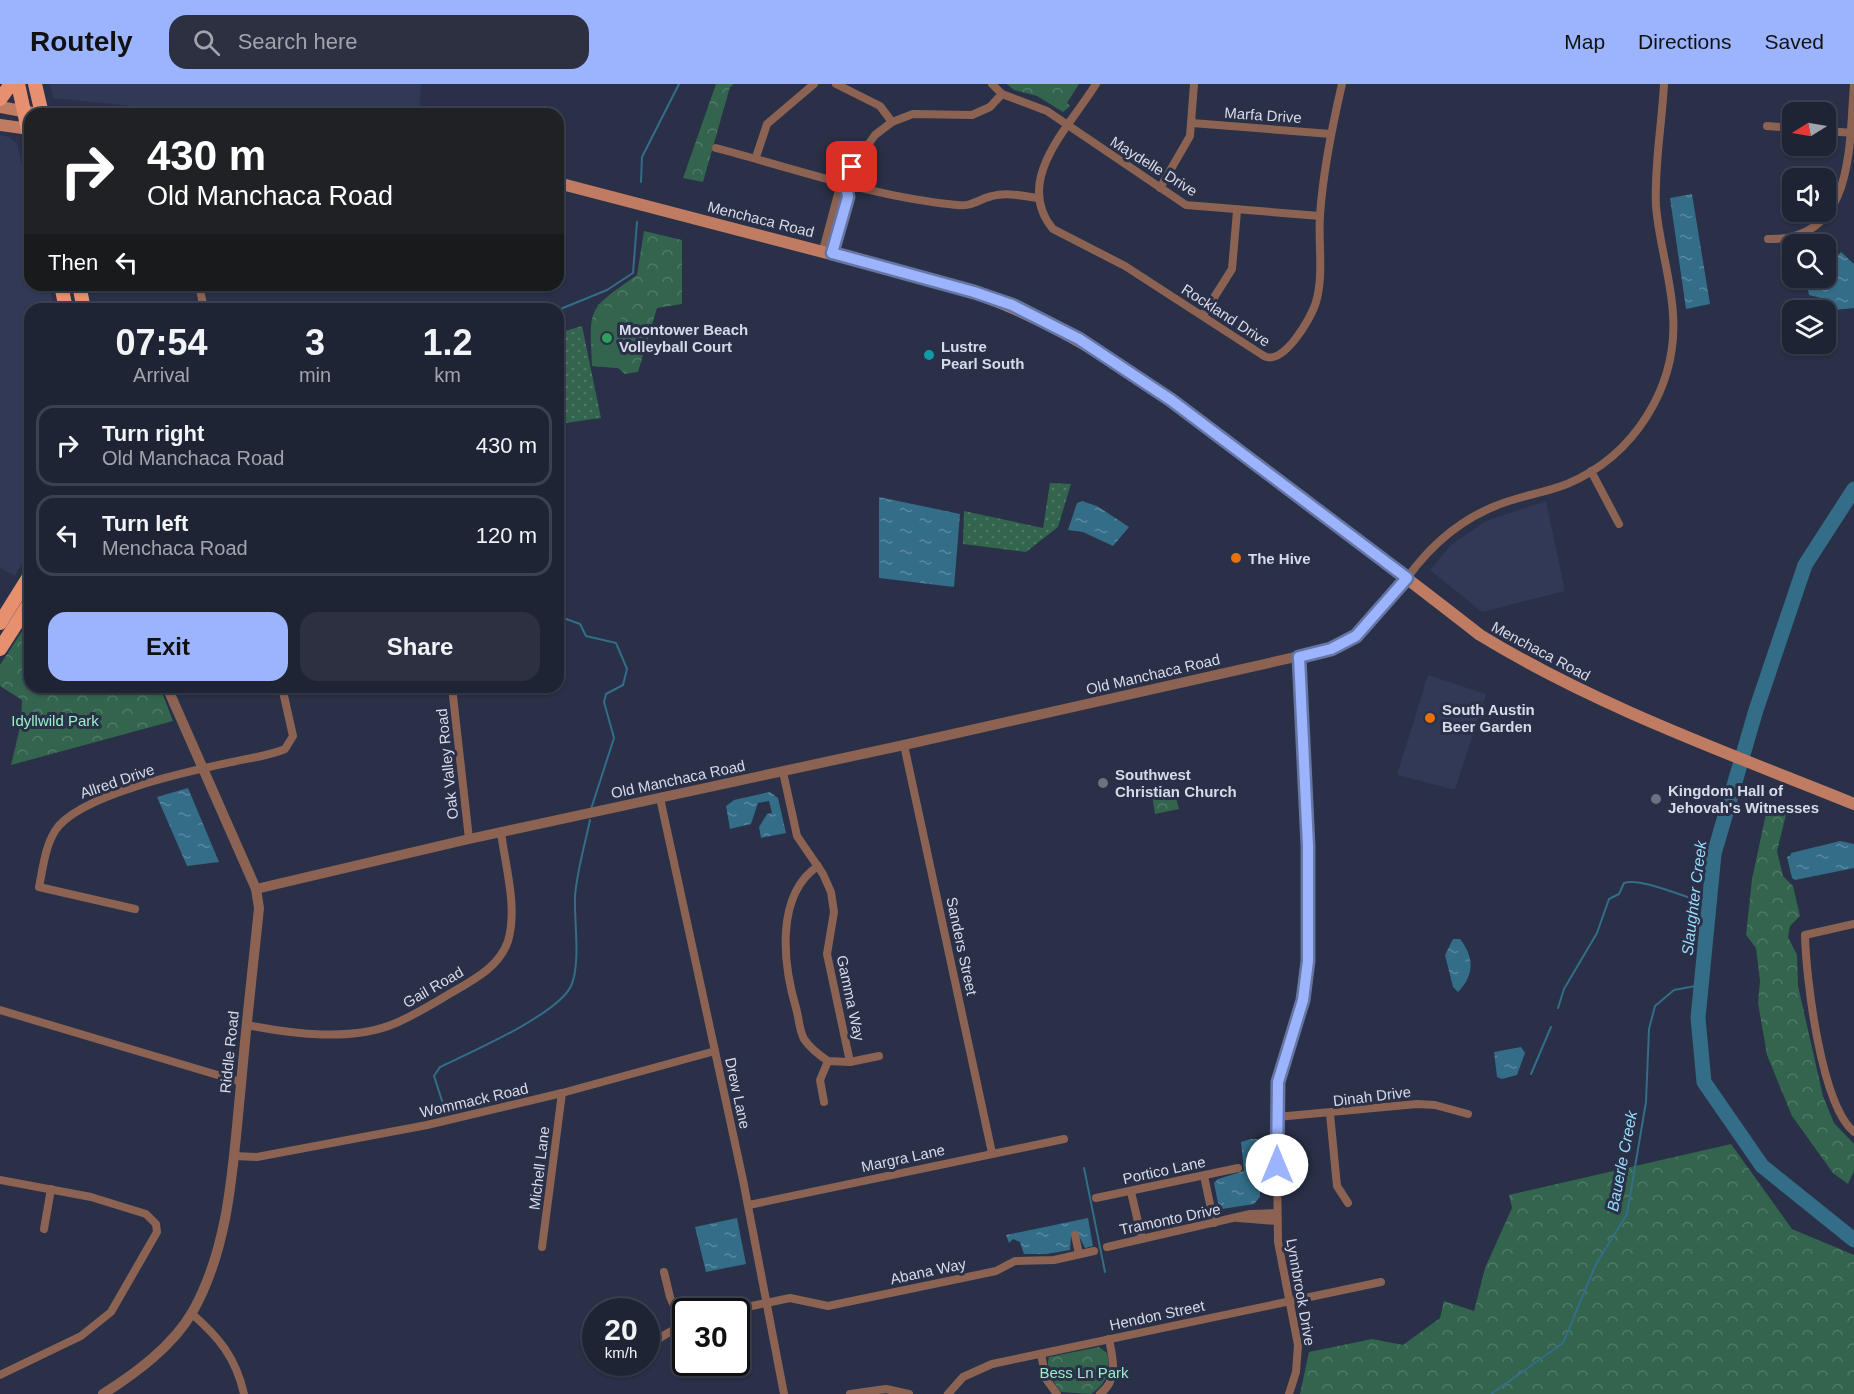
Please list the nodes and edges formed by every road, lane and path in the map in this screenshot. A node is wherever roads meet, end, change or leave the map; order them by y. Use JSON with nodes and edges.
{"nodes":[{"id":1,"x":11,"y":84,"type":"edge"},
{"id":2,"x":18,"y":84,"type":"edge"},
{"id":3,"x":35,"y":84,"type":"edge"},
{"id":4,"x":814,"y":84,"type":"edge"},
{"id":5,"x":836,"y":84,"type":"edge"},
{"id":6,"x":992,"y":84,"type":"edge"},
{"id":7,"x":1096,"y":84,"type":"edge"},
{"id":8,"x":1194,"y":84,"type":"edge"},
{"id":9,"x":1342,"y":84,"type":"edge"},
{"id":10,"x":1664,"y":84,"type":"edge"},
{"id":11,"x":1854,"y":84,"type":"edge"},
{"id":12,"x":1002,"y":94,"type":"junction"},
{"id":13,"x":0,"y":99,"type":"edge"},
{"id":14,"x":0,"y":107,"type":"edge"},
{"id":15,"x":32,"y":108,"type":"edge"},
{"id":16,"x":35,"y":108,"type":"edge"},
{"id":17,"x":24,"y":111,"type":"edge"},
{"id":18,"x":892,"y":122,"type":"junction"},
{"id":19,"x":1192,"y":123,"type":"junction"},
{"id":20,"x":0,"y":125,"type":"edge"},
{"id":21,"x":1068,"y":125,"type":"junction"},
{"id":22,"x":1767,"y":126,"type":"dead end"},
{"id":23,"x":1782,"y":127,"type":"edge"},
{"id":24,"x":24,"y":131,"type":"edge"},
{"id":25,"x":1836,"y":132,"type":"edge"},
{"id":26,"x":1852,"y":133,"type":"edge"},
{"id":27,"x":1331,"y":134,"type":"junction"},
{"id":28,"x":716,"y":147,"type":"dead end"},
{"id":29,"x":756,"y":157,"type":"junction"},
{"id":30,"x":564,"y":185,"type":"edge"},
{"id":31,"x":846,"y":186,"type":"junction"},
{"id":32,"x":1160,"y":188,"type":"junction"},
{"id":33,"x":1038,"y":198,"type":"junction"},
{"id":34,"x":1237,"y":211,"type":"junction"},
{"id":35,"x":1320,"y":216,"type":"junction"},
{"id":36,"x":1768,"y":239,"type":"dead end"},
{"id":37,"x":827,"y":252,"type":"junction"},
{"id":38,"x":1203,"y":315,"type":"junction"},
{"id":39,"x":1591,"y":471,"type":"junction"},
{"id":40,"x":1619,"y":525,"type":"dead end"},
{"id":41,"x":1407,"y":578,"type":"junction"},
{"id":42,"x":24,"y":585,"type":"edge"},
{"id":43,"x":24,"y":609,"type":"edge"},
{"id":44,"x":0,"y":623,"type":"edge"},
{"id":45,"x":4,"y":634,"type":"edge"},
{"id":46,"x":0,"y":649,"type":"edge"},
{"id":47,"x":1299,"y":657,"type":"junction"},
{"id":48,"x":170,"y":693,"type":"edge"},
{"id":49,"x":283,"y":693,"type":"edge"},
{"id":50,"x":453,"y":693,"type":"edge"},
{"id":51,"x":904,"y":745,"type":"junction"},
{"id":52,"x":202,"y":769,"type":"junction"},
{"id":53,"x":783,"y":772,"type":"junction"},
{"id":54,"x":660,"y":798,"type":"junction"},
{"id":55,"x":1854,"y":804,"type":"edge"},
{"id":56,"x":501,"y":832,"type":"junction"},
{"id":57,"x":469,"y":839,"type":"junction"},
{"id":58,"x":818,"y":866,"type":"junction"},
{"id":59,"x":256,"y":889,"type":"junction"},
{"id":60,"x":135,"y":909,"type":"dead end"},
{"id":61,"x":1854,"y":924,"type":"edge"},
{"id":62,"x":0,"y":1010,"type":"edge"},
{"id":63,"x":248,"y":1025,"type":"junction"},
{"id":64,"x":715,"y":1050,"type":"junction"},
{"id":65,"x":879,"y":1056,"type":"dead end"},
{"id":66,"x":828,"y":1061,"type":"junction"},
{"id":67,"x":850,"y":1062,"type":"junction"},
{"id":68,"x":241,"y":1082,"type":"junction"},
{"id":69,"x":562,"y":1093,"type":"junction"},
{"id":70,"x":824,"y":1102,"type":"dead end"},
{"id":71,"x":1330,"y":1114,"type":"junction"},
{"id":72,"x":1468,"y":1114,"type":"dead end"},
{"id":73,"x":1277,"y":1117,"type":"junction"},
{"id":74,"x":1854,"y":1132,"type":"edge"},
{"id":75,"x":1064,"y":1139,"type":"dead end"},
{"id":76,"x":992,"y":1153,"type":"junction"},
{"id":77,"x":234,"y":1156,"type":"junction"},
{"id":78,"x":1238,"y":1168,"type":"dead end"},
{"id":79,"x":1204,"y":1176,"type":"junction"},
{"id":80,"x":0,"y":1180,"type":"edge"},
{"id":81,"x":51,"y":1189,"type":"junction"},
{"id":82,"x":1131,"y":1192,"type":"junction"},
{"id":83,"x":1096,"y":1198,"type":"dead end"},
{"id":84,"x":1348,"y":1203,"type":"dead end"},
{"id":85,"x":748,"y":1205,"type":"junction"},
{"id":86,"x":1277,"y":1217,"type":"junction"},
{"id":87,"x":1214,"y":1223,"type":"junction"},
{"id":88,"x":44,"y":1229,"type":"dead end"},
{"id":89,"x":1075,"y":1235,"type":"dead end"},
{"id":90,"x":1142,"y":1239,"type":"junction"},
{"id":91,"x":542,"y":1247,"type":"dead end"},
{"id":92,"x":1107,"y":1247,"type":"dead end"},
{"id":93,"x":1094,"y":1251,"type":"dead end"},
{"id":94,"x":1079,"y":1254,"type":"junction"},
{"id":95,"x":664,"y":1272,"type":"dead end"},
{"id":96,"x":1382,"y":1282,"type":"dead end"},
{"id":97,"x":1291,"y":1301,"type":"junction"},
{"id":98,"x":672,"y":1302,"type":"edge"},
{"id":99,"x":766,"y":1303,"type":"junction"},
{"id":100,"x":750,"y":1306,"type":"edge"},
{"id":101,"x":192,"y":1313,"type":"junction"},
{"id":102,"x":1109,"y":1339,"type":"junction"},
{"id":103,"x":1041,"y":1354,"type":"junction"},
{"id":104,"x":0,"y":1375,"type":"edge"},
{"id":105,"x":103,"y":1394,"type":"edge"},
{"id":106,"x":244,"y":1394,"type":"edge"},
{"id":107,"x":783,"y":1394,"type":"edge"},
{"id":108,"x":850,"y":1394,"type":"edge"},
{"id":109,"x":909,"y":1394,"type":"edge"},
{"id":110,"x":948,"y":1394,"type":"edge"},
{"id":111,"x":1057,"y":1394,"type":"edge"},
{"id":112,"x":1100,"y":1394,"type":"edge"},
{"id":113,"x":1289,"y":1394,"type":"edge"}],
"edges":[{"from":1,"to":13,"type":"main road"},
{"from":2,"to":15,"type":"main road"},
{"from":3,"to":16,"type":"main road"},
{"from":4,"to":29,"type":"street"},
{"from":5,"to":18,"type":"street"},
{"from":6,"to":12,"type":"street","name":"Maydelle Drive"},
{"from":7,"to":21,"type":"street"},
{"from":8,"to":19,"type":"street"},
{"from":9,"to":27,"type":"street","name":"Rockland Drive"},
{"from":10,"to":39,"type":"street","name":"Old Manchaca Road"},
{"from":11,"to":26,"type":"street"},
{"from":12,"to":18,"type":"street"},
{"from":12,"to":21,"type":"street","name":"Maydelle Drive"},
{"from":14,"to":17,"type":"main road"},
{"from":18,"to":31,"type":"street"},
{"from":19,"to":27,"type":"street","name":"Marfa Drive"},
{"from":19,"to":32,"type":"street"},
{"from":20,"to":24,"type":"main road"},
{"from":21,"to":32,"type":"street","name":"Maydelle Drive"},
{"from":21,"to":33,"type":"street"},
{"from":22,"to":23,"type":"street"},
{"from":25,"to":26,"type":"street"},
{"from":26,"to":36,"type":"street"},
{"from":27,"to":35,"type":"street","name":"Rockland Drive"},
{"from":28,"to":29,"type":"street"},
{"from":29,"to":31,"type":"street"},
{"from":30,"to":37,"type":"main road","name":"Menchaca Road"},
{"from":31,"to":33,"type":"street"},
{"from":31,"to":37,"type":"street"},
{"from":32,"to":34,"type":"street","name":"Maydelle Drive"},
{"from":33,"to":38,"type":"street","name":"Rockland Drive"},
{"from":34,"to":35,"type":"street","name":"Maydelle Drive"},
{"from":34,"to":38,"type":"street"},
{"from":35,"to":38,"type":"street","name":"Rockland Drive"},
{"from":37,"to":41,"type":"main road","name":"Menchaca Road"},
{"from":39,"to":40,"type":"street"},
{"from":39,"to":41,"type":"street","name":"Old Manchaca Road"},
{"from":41,"to":47,"type":"street","name":"Old Manchaca Road"},
{"from":41,"to":55,"type":"main road","name":"Menchaca Road"},
{"from":42,"to":44,"type":"main road"},
{"from":43,"to":45,"type":"main road"},
{"from":45,"to":46,"type":"main road"},
{"from":47,"to":51,"type":"street","name":"Old Manchaca Road"},
{"from":47,"to":73,"type":"street","name":"Lynnbrook Drive"},
{"from":48,"to":52,"type":"street","name":"Riddle Road"},
{"from":49,"to":52,"type":"street","name":"Allred Drive"},
{"from":50,"to":57,"type":"street","name":"Oak Valley Road"},
{"from":51,"to":53,"type":"street","name":"Old Manchaca Road"},
{"from":51,"to":76,"type":"street","name":"Sanders Street"},
{"from":52,"to":59,"type":"street","name":"Riddle Road"},
{"from":52,"to":60,"type":"street","name":"Allred Drive"},
{"from":53,"to":54,"type":"street","name":"Old Manchaca Road"},
{"from":53,"to":58,"type":"street","name":"Gamma Way"},
{"from":54,"to":56,"type":"street","name":"Old Manchaca Road"},
{"from":54,"to":64,"type":"street","name":"Drew Lane"},
{"from":56,"to":57,"type":"street","name":"Old Manchaca Road"},
{"from":56,"to":63,"type":"street","name":"Gail Road"},
{"from":57,"to":59,"type":"street","name":"Old Manchaca Road"},
{"from":58,"to":66,"type":"street"},
{"from":58,"to":67,"type":"street","name":"Gamma Way"},
{"from":59,"to":63,"type":"street","name":"Riddle Road"},
{"from":61,"to":74,"type":"street"},
{"from":62,"to":68,"type":"street"},
{"from":63,"to":68,"type":"street","name":"Riddle Road"},
{"from":64,"to":69,"type":"street","name":"Wommack Road"},
{"from":64,"to":85,"type":"street","name":"Drew Lane"},
{"from":65,"to":67,"type":"street"},
{"from":66,"to":67,"type":"street"},
{"from":66,"to":70,"type":"street"},
{"from":68,"to":77,"type":"street","name":"Riddle Road"},
{"from":69,"to":77,"type":"street","name":"Wommack Road"},
{"from":69,"to":91,"type":"street","name":"Michell Lane"},
{"from":71,"to":72,"type":"street","name":"Dinah Drive"},
{"from":71,"to":73,"type":"street","name":"Dinah Drive"},
{"from":71,"to":84,"type":"street"},
{"from":73,"to":86,"type":"street","name":"Lynnbrook Drive"},
{"from":75,"to":76,"type":"street","name":"Margra Lane"},
{"from":76,"to":85,"type":"street","name":"Margra Lane"},
{"from":77,"to":101,"type":"street","name":"Riddle Road"},
{"from":78,"to":79,"type":"street","name":"Portico Lane"},
{"from":79,"to":82,"type":"street","name":"Portico Lane"},
{"from":79,"to":87,"type":"street"},
{"from":80,"to":81,"type":"street"},
{"from":81,"to":88,"type":"street"},
{"from":81,"to":104,"type":"street"},
{"from":82,"to":83,"type":"street","name":"Portico Lane"},
{"from":82,"to":90,"type":"street"},
{"from":85,"to":99,"type":"street","name":"Drew Lane"},
{"from":86,"to":87,"type":"street","name":"Tramonto Drive"},
{"from":86,"to":97,"type":"street","name":"Lynnbrook Drive"},
{"from":87,"to":90,"type":"street","name":"Tramonto Drive"},
{"from":89,"to":94,"type":"street"},
{"from":90,"to":92,"type":"street","name":"Tramonto Drive"},
{"from":93,"to":94,"type":"street","name":"Abana Way"},
{"from":94,"to":99,"type":"street","name":"Abana Way"},
{"from":95,"to":98,"type":"street"},
{"from":96,"to":97,"type":"street","name":"Hendon Street"},
{"from":97,"to":102,"type":"street","name":"Hendon Street"},
{"from":97,"to":113,"type":"street","name":"Lynnbrook Drive"},
{"from":99,"to":100,"type":"street","name":"Abana Way"},
{"from":99,"to":107,"type":"street","name":"Drew Lane"},
{"from":101,"to":105,"type":"street","name":"Riddle Road"},
{"from":101,"to":106,"type":"street"},
{"from":102,"to":103,"type":"street","name":"Hendon Street"},
{"from":102,"to":112,"type":"street"},
{"from":103,"to":110,"type":"street","name":"Hendon Street"},
{"from":103,"to":111,"type":"street"},
{"from":108,"to":109,"type":"street"}]}
